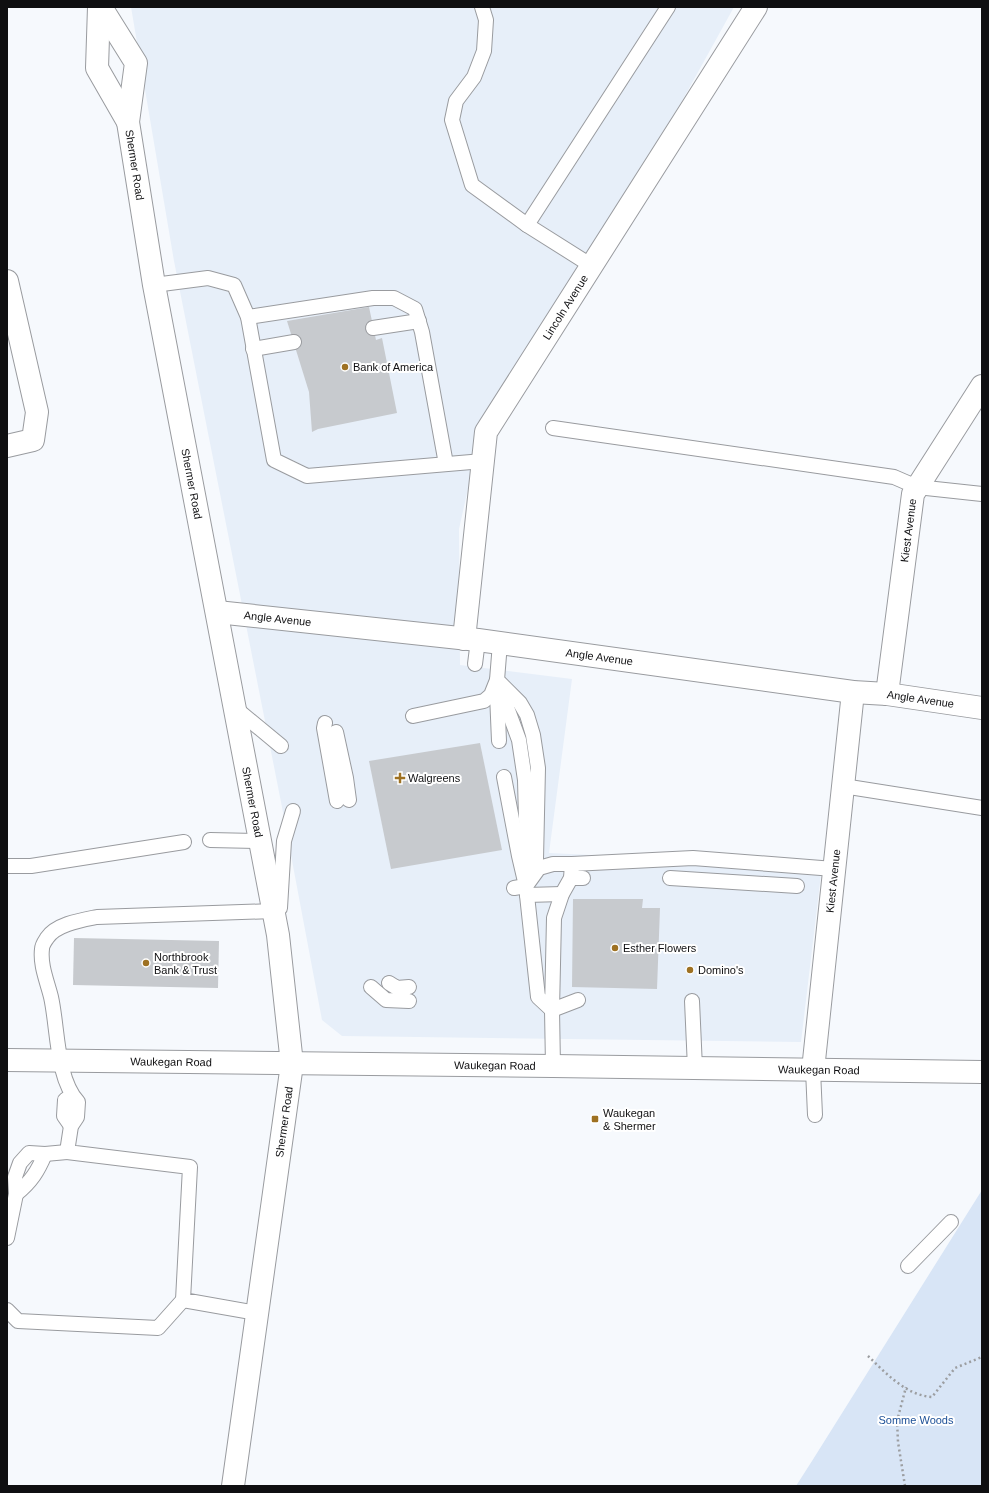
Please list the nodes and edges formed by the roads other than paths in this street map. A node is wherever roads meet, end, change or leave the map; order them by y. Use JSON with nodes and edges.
{"nodes":[{"id":1,"x":100,"y":7,"type":"edge"},
{"id":2,"x":482,"y":7,"type":"edge"},
{"id":3,"x":668,"y":7,"type":"edge"},
{"id":4,"x":756,"y":7,"type":"edge"},
{"id":5,"x":128,"y":122,"type":"junction"},
{"id":6,"x":526,"y":225,"type":"junction"},
{"id":7,"x":592,"y":266,"type":"junction"},
{"id":8,"x":7,"y":281,"type":"edge"},
{"id":9,"x":154,"y":285,"type":"junction"},
{"id":10,"x":11,"y":309,"type":"edge"},
{"id":11,"x":248,"y":317,"type":"junction"},
{"id":12,"x":419,"y":321,"type":"junction"},
{"id":13,"x":373,"y":328,"type":"dead end"},
{"id":14,"x":294,"y":342,"type":"dead end"},
{"id":15,"x":253,"y":349,"type":"junction"},
{"id":16,"x":982,"y":386,"type":"edge"},
{"id":17,"x":553,"y":428,"type":"dead end"},
{"id":18,"x":7,"y":446,"type":"edge"},
{"id":19,"x":483,"y":461,"type":"junction"},
{"id":20,"x":446,"y":464,"type":"junction"},
{"id":21,"x":917,"y":487,"type":"junction"},
{"id":22,"x":982,"y":494,"type":"edge"},
{"id":23,"x":216,"y":612,"type":"junction"},
{"id":24,"x":471,"y":639,"type":"junction"},
{"id":25,"x":500,"y":643,"type":"junction"},
{"id":26,"x":475,"y":664,"type":"dead end"},
{"id":27,"x":497,"y":680,"type":"junction"},
{"id":28,"x":853,"y":692,"type":"junction"},
{"id":29,"x":887,"y":694,"type":"junction"},
{"id":30,"x":235,"y":708,"type":"junction"},
{"id":31,"x":982,"y":708,"type":"edge"},
{"id":32,"x":413,"y":716,"type":"dead end"},
{"id":33,"x":325,"y":723,"type":"dead end"},
{"id":34,"x":336,"y":732,"type":"dead end"},
{"id":35,"x":499,"y":741,"type":"dead end"},
{"id":36,"x":281,"y":746,"type":"dead end"},
{"id":37,"x":504,"y":777,"type":"dead end"},
{"id":38,"x":843,"y":786,"type":"junction"},
{"id":39,"x":982,"y":808,"type":"edge"},
{"id":40,"x":293,"y":811,"type":"dead end"},
{"id":41,"x":210,"y":840,"type":"dead end"},
{"id":42,"x":261,"y":841,"type":"junction"},
{"id":43,"x":184,"y":842,"type":"dead end"},
{"id":44,"x":527,"y":858,"type":"junction"},
{"id":45,"x":553,"y":864,"type":"junction"},
{"id":46,"x":7,"y":866,"type":"edge"},
{"id":47,"x":834,"y":869,"type":"junction"},
{"id":48,"x":575,"y":873,"type":"junction"},
{"id":49,"x":670,"y":878,"type":"dead end"},
{"id":50,"x":797,"y":886,"type":"dead end"},
{"id":51,"x":522,"y":890,"type":"junction"},
{"id":52,"x":562,"y":894,"type":"junction"},
{"id":53,"x":274,"y":911,"type":"junction"},
{"id":54,"x":278,"y":935,"type":"junction"},
{"id":55,"x":389,"y":984,"type":"dead end"},
{"id":56,"x":371,"y":987,"type":"dead end"},
{"id":57,"x":409,"y":987,"type":"dead end"},
{"id":58,"x":578,"y":1000,"type":"dead end"},
{"id":59,"x":409,"y":1001,"type":"dead end"},
{"id":60,"x":692,"y":1001,"type":"dead end"},
{"id":61,"x":552,"y":1010,"type":"junction"},
{"id":62,"x":7,"y":1060,"type":"edge"},
{"id":63,"x":60,"y":1061,"type":"junction"},
{"id":64,"x":292,"y":1064,"type":"junction"},
{"id":65,"x":553,"y":1066,"type":"junction"},
{"id":66,"x":695,"y":1068,"type":"junction"},
{"id":67,"x":813,"y":1070,"type":"junction"},
{"id":68,"x":982,"y":1072,"type":"edge"},
{"id":69,"x":815,"y":1115,"type":"dead end"},
{"id":70,"x":67,"y":1152,"type":"junction"},
{"id":71,"x":950,"y":1222,"type":"dead end"},
{"id":72,"x":7,"y":1238,"type":"edge"},
{"id":73,"x":908,"y":1266,"type":"dead end"},
{"id":74,"x":183,"y":1300,"type":"junction"},
{"id":75,"x":7,"y":1310,"type":"edge"},
{"id":76,"x":257,"y":1313,"type":"junction"},
{"id":77,"x":233,"y":1486,"type":"edge"}],
"edges":[{"from":1,"to":5,"type":"main road","name":"Shermer Road"},
{"from":1,"to":5,"type":"main road","name":"Shermer Road"},
{"from":2,"to":6,"type":"lane"},
{"from":3,"to":6,"type":"lane"},
{"from":4,"to":7,"type":"main road","name":"Lincoln Avenue"},
{"from":5,"to":9,"type":"main road","name":"Shermer Road"},
{"from":6,"to":7,"type":"lane"},
{"from":7,"to":19,"type":"main road","name":"Lincoln Avenue"},
{"from":8,"to":10,"type":"main road"},
{"from":9,"to":11,"type":"lane"},
{"from":9,"to":23,"type":"main road","name":"Shermer Road"},
{"from":10,"to":18,"type":"main road"},
{"from":11,"to":12,"type":"lane"},
{"from":11,"to":15,"type":"lane"},
{"from":12,"to":13,"type":"lane"},
{"from":12,"to":20,"type":"lane"},
{"from":14,"to":15,"type":"lane"},
{"from":15,"to":20,"type":"lane"},
{"from":16,"to":21,"type":"main road","name":"Kiest Avenue"},
{"from":17,"to":21,"type":"lane"},
{"from":19,"to":20,"type":"lane"},
{"from":19,"to":24,"type":"main road","name":"Lincoln Avenue"},
{"from":21,"to":22,"type":"lane"},
{"from":21,"to":29,"type":"main road","name":"Kiest Avenue"},
{"from":23,"to":24,"type":"main road","name":"Angle Avenue"},
{"from":23,"to":30,"type":"main road","name":"Shermer Road"},
{"from":24,"to":25,"type":"main road","name":"Angle Avenue"},
{"from":24,"to":26,"type":"lane"},
{"from":25,"to":27,"type":"lane"},
{"from":25,"to":28,"type":"main road","name":"Angle Avenue"},
{"from":27,"to":32,"type":"lane"},
{"from":27,"to":35,"type":"lane"},
{"from":27,"to":44,"type":"lane"},
{"from":28,"to":29,"type":"main road","name":"Angle Avenue"},
{"from":28,"to":38,"type":"main road","name":"Kiest Avenue"},
{"from":29,"to":31,"type":"main road","name":"Angle Avenue"},
{"from":30,"to":36,"type":"lane"},
{"from":30,"to":42,"type":"main road","name":"Shermer Road"},
{"from":33,"to":34,"type":"lane"},
{"from":37,"to":44,"type":"lane"},
{"from":38,"to":39,"type":"lane"},
{"from":38,"to":47,"type":"main road","name":"Kiest Avenue"},
{"from":40,"to":54,"type":"lane"},
{"from":41,"to":42,"type":"lane"},
{"from":42,"to":53,"type":"main road","name":"Shermer Road"},
{"from":43,"to":46,"type":"lane"},
{"from":44,"to":45,"type":"lane"},
{"from":44,"to":51,"type":"lane"},
{"from":45,"to":48,"type":"lane"},
{"from":45,"to":51,"type":"lane"},
{"from":47,"to":48,"type":"lane"},
{"from":47,"to":67,"type":"main road","name":"Kiest Avenue"},
{"from":48,"to":52,"type":"lane"},
{"from":49,"to":50,"type":"lane"},
{"from":51,"to":52,"type":"lane"},
{"from":51,"to":61,"type":"lane"},
{"from":52,"to":61,"type":"lane"},
{"from":53,"to":54,"type":"main road","name":"Shermer Road"},
{"from":53,"to":63,"type":"lane"},
{"from":54,"to":64,"type":"main road","name":"Shermer Road"},
{"from":55,"to":57,"type":"lane"},
{"from":56,"to":59,"type":"lane"},
{"from":58,"to":61,"type":"lane"},
{"from":60,"to":66,"type":"lane"},
{"from":61,"to":65,"type":"lane"},
{"from":62,"to":63,"type":"main road","name":"Waukegan Road"},
{"from":63,"to":64,"type":"main road","name":"Waukegan Road"},
{"from":63,"to":70,"type":"lane"},
{"from":64,"to":65,"type":"main road","name":"Waukegan Road"},
{"from":64,"to":76,"type":"main road","name":"Shermer Road"},
{"from":65,"to":66,"type":"main road","name":"Waukegan Road"},
{"from":66,"to":67,"type":"main road","name":"Waukegan Road"},
{"from":67,"to":68,"type":"main road","name":"Waukegan Road"},
{"from":67,"to":69,"type":"lane"},
{"from":70,"to":72,"type":"lane"},
{"from":70,"to":74,"type":"lane"},
{"from":71,"to":73,"type":"lane"},
{"from":74,"to":75,"type":"lane"},
{"from":74,"to":76,"type":"lane"},
{"from":76,"to":77,"type":"main road","name":"Shermer Road"}]}
